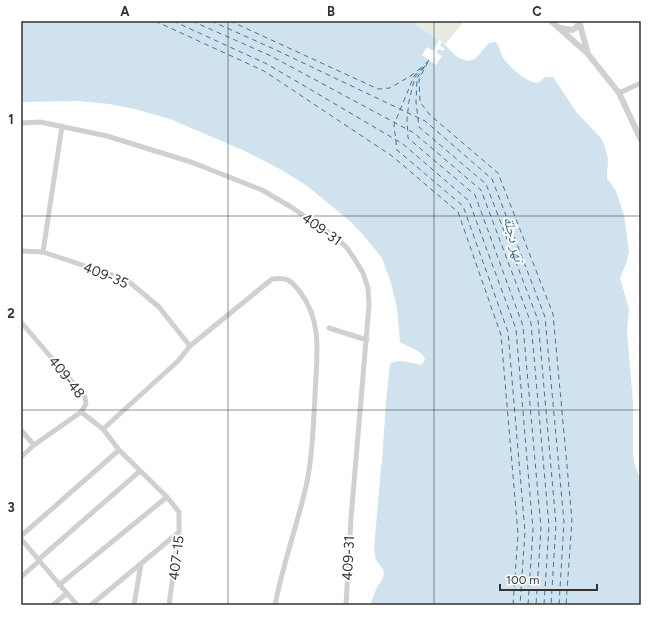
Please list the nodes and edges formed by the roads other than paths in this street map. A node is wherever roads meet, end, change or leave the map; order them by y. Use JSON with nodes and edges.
{"nodes":[{"id":1,"x":551,"y":21,"type":"edge"},
{"id":2,"x":579,"y":21,"type":"edge"},
{"id":3,"x":559,"y":28,"type":"junction"},
{"id":4,"x":588,"y":54,"type":"junction"},
{"id":5,"x":641,"y":82,"type":"edge"},
{"id":6,"x":619,"y":93,"type":"junction"},
{"id":7,"x":21,"y":123,"type":"edge"},
{"id":8,"x":62,"y":126,"type":"junction"},
{"id":9,"x":641,"y":140,"type":"edge"},
{"id":10,"x":21,"y":251,"type":"edge"},
{"id":11,"x":43,"y":252,"type":"junction"},
{"id":12,"x":21,"y":322,"type":"edge"},
{"id":13,"x":329,"y":328,"type":"dead end"},
{"id":14,"x":367,"y":340,"type":"junction"},
{"id":15,"x":190,"y":346,"type":"junction"},
{"id":16,"x":81,"y":412,"type":"junction"},
{"id":17,"x":103,"y":429,"type":"junction"},
{"id":18,"x":21,"y":430,"type":"edge"},
{"id":19,"x":34,"y":445,"type":"junction"},
{"id":20,"x":119,"y":450,"type":"junction"},
{"id":21,"x":21,"y":457,"type":"edge"},
{"id":22,"x":140,"y":471,"type":"junction"},
{"id":23,"x":167,"y":497,"type":"junction"},
{"id":24,"x":179,"y":512,"type":"joint"},
{"id":25,"x":180,"y":532,"type":"junction"},
{"id":26,"x":21,"y":536,"type":"edge"},
{"id":27,"x":21,"y":539,"type":"edge"},
{"id":28,"x":39,"y":560,"type":"junction"},
{"id":29,"x":141,"y":564,"type":"junction"},
{"id":30,"x":21,"y":577,"type":"edge"},
{"id":31,"x":59,"y":585,"type":"junction"},
{"id":32,"x":66,"y":593,"type":"junction"},
{"id":33,"x":53,"y":605,"type":"edge"},
{"id":34,"x":76,"y":605,"type":"edge"},
{"id":35,"x":91,"y":605,"type":"edge"},
{"id":36,"x":134,"y":605,"type":"edge"},
{"id":37,"x":169,"y":605,"type":"edge"},
{"id":38,"x":275,"y":605,"type":"edge"},
{"id":39,"x":346,"y":605,"type":"edge"}],
"edges":[{"from":1,"to":3,"type":"street"},
{"from":2,"to":3,"type":"street"},
{"from":2,"to":4,"type":"street"},
{"from":3,"to":4,"type":"street"},
{"from":4,"to":6,"type":"street"},
{"from":5,"to":6,"type":"street"},
{"from":6,"to":9,"type":"street"},
{"from":7,"to":8,"type":"street","name":"409-31"},
{"from":8,"to":11,"type":"street"},
{"from":8,"to":14,"type":"street","name":"409-31"},
{"from":10,"to":11,"type":"street","name":"409-35"},
{"from":11,"to":15,"type":"street","name":"409-35"},
{"from":12,"to":16,"type":"street","name":"409-48"},
{"from":13,"to":14,"type":"street"},
{"from":14,"to":39,"type":"street","name":"409-31"},
{"from":15,"to":17,"type":"street"},
{"from":15,"to":38,"type":"street"},
{"from":16,"to":17,"type":"street","name":"409-48"},
{"from":16,"to":19,"type":"street"},
{"from":17,"to":20,"type":"street","name":"409-48"},
{"from":18,"to":19,"type":"street"},
{"from":19,"to":21,"type":"street"},
{"from":20,"to":22,"type":"street","name":"409-48"},
{"from":20,"to":26,"type":"street"},
{"from":22,"to":23,"type":"street","name":"409-48"},
{"from":22,"to":28,"type":"street"},
{"from":23,"to":24,"type":"street","name":"409-48"},
{"from":23,"to":31,"type":"street"},
{"from":24,"to":25,"type":"street","name":"407-15"},
{"from":25,"to":29,"type":"street"},
{"from":25,"to":37,"type":"street","name":"407-15"},
{"from":27,"to":28,"type":"street"},
{"from":28,"to":30,"type":"street"},
{"from":28,"to":31,"type":"street"},
{"from":29,"to":35,"type":"street"},
{"from":29,"to":36,"type":"street"},
{"from":31,"to":32,"type":"street"},
{"from":32,"to":33,"type":"street"},
{"from":32,"to":34,"type":"street"}]}
